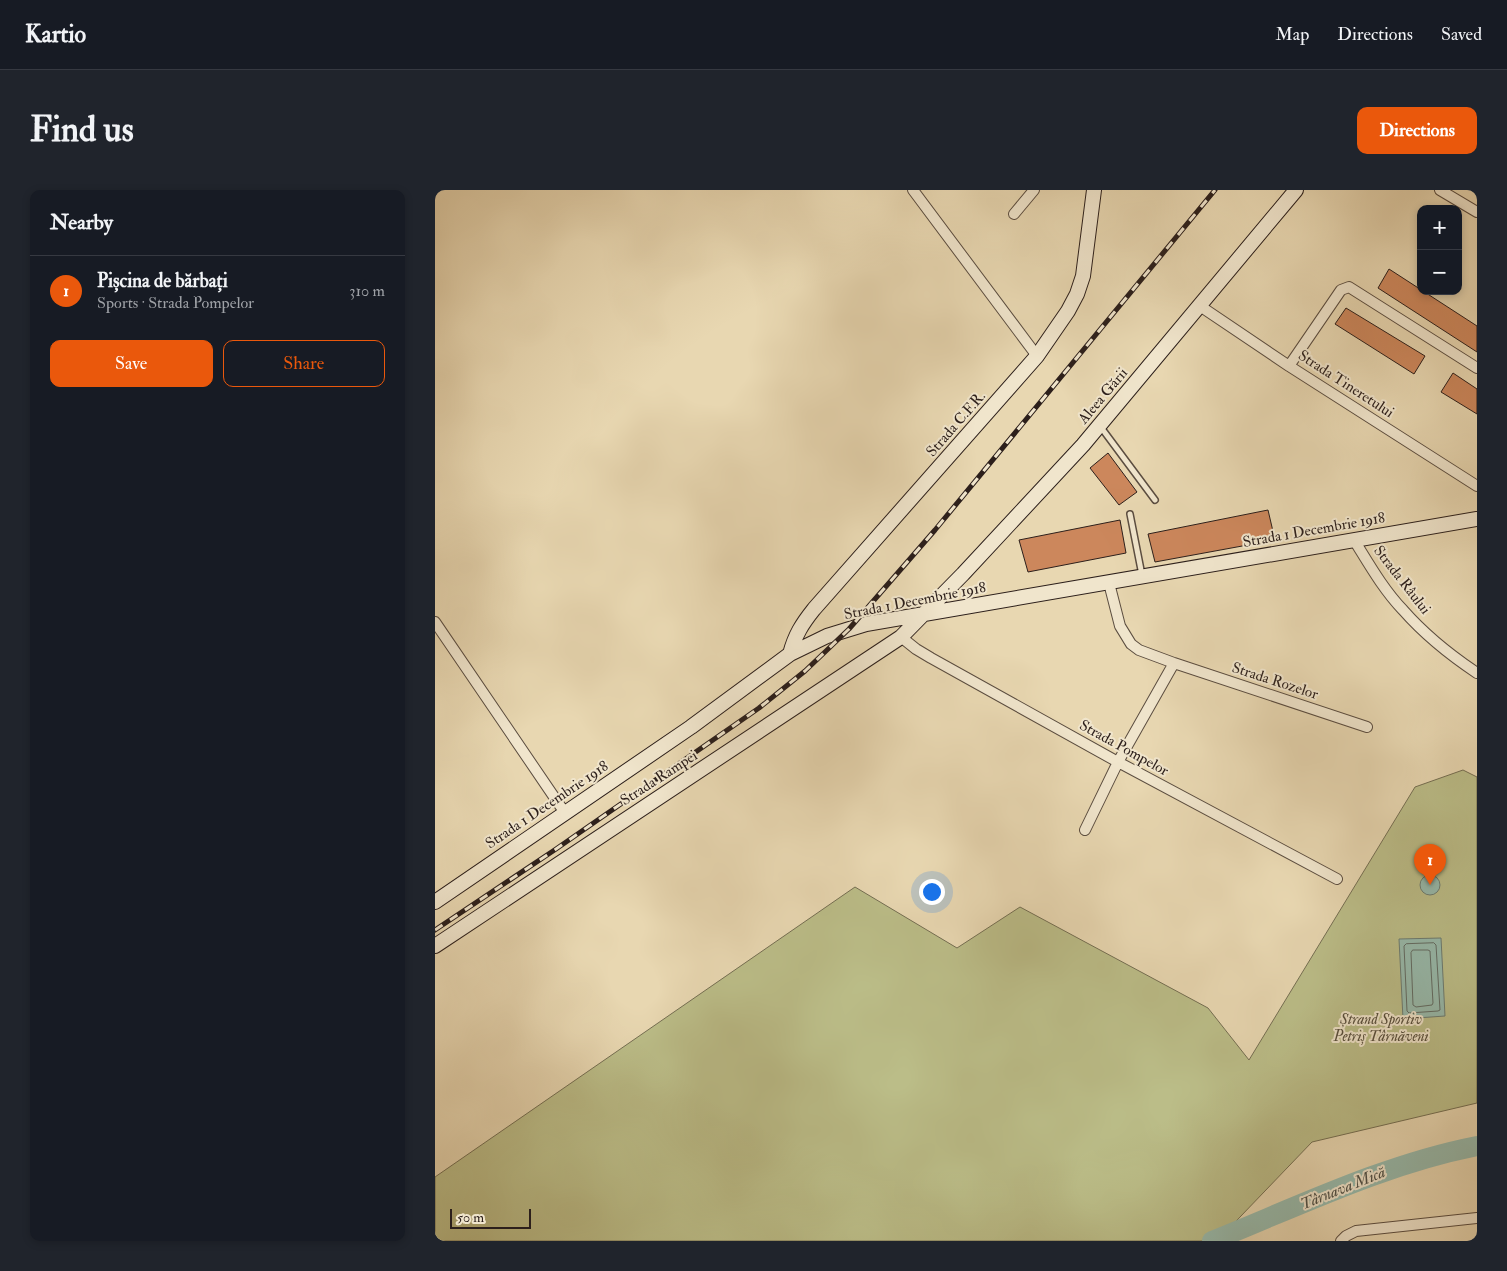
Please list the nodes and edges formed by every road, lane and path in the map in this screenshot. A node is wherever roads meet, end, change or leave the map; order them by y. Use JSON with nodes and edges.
{"nodes":[{"id":1,"x":913,"y":190,"type":"edge"},
{"id":2,"x":1034,"y":190,"type":"edge"},
{"id":3,"x":1094,"y":190,"type":"edge"},
{"id":4,"x":1295,"y":190,"type":"edge"},
{"id":5,"x":1441,"y":190,"type":"edge"},
{"id":6,"x":1477,"y":212,"type":"edge"},
{"id":7,"x":1014,"y":214,"type":"dead end"},
{"id":8,"x":1200,"y":306,"type":"junction"},
{"id":9,"x":1037,"y":356,"type":"junction"},
{"id":10,"x":1289,"y":366,"type":"junction"},
{"id":11,"x":1477,"y":368,"type":"edge"},
{"id":12,"x":1100,"y":425,"type":"junction"},
{"id":13,"x":1477,"y":486,"type":"edge"},
{"id":14,"x":1155,"y":500,"type":"dead end"},
{"id":15,"x":1130,"y":514,"type":"dead end"},
{"id":16,"x":1477,"y":518,"type":"edge"},
{"id":17,"x":1354,"y":540,"type":"junction"},
{"id":18,"x":1143,"y":577,"type":"junction"},
{"id":19,"x":1109,"y":583,"type":"junction"},
{"id":20,"x":925,"y":614,"type":"junction"},
{"id":21,"x":435,"y":622,"type":"edge"},
{"id":22,"x":901,"y":637,"type":"junction"},
{"id":23,"x":790,"y":654,"type":"junction"},
{"id":24,"x":1174,"y":663,"type":"junction"},
{"id":25,"x":1477,"y":673,"type":"edge"},
{"id":26,"x":1367,"y":727,"type":"dead end"},
{"id":27,"x":1118,"y":762,"type":"junction"},
{"id":28,"x":565,"y":813,"type":"junction"},
{"id":29,"x":1085,"y":830,"type":"dead end"},
{"id":30,"x":1337,"y":879,"type":"dead end"},
{"id":31,"x":435,"y":902,"type":"edge"},
{"id":32,"x":435,"y":946,"type":"edge"},
{"id":33,"x":1477,"y":1218,"type":"edge"},
{"id":34,"x":1341,"y":1241,"type":"edge"}],
"edges":[{"from":1,"to":9,"type":"street"},
{"from":2,"to":7,"type":"street"},
{"from":3,"to":9,"type":"street","name":"Strada C.F.R."},
{"from":4,"to":8,"type":"street","name":"Aleea Gării"},
{"from":5,"to":6,"type":"street"},
{"from":8,"to":10,"type":"street","name":"Strada Tineretului"},
{"from":8,"to":12,"type":"street","name":"Aleea Gării"},
{"from":9,"to":23,"type":"street","name":"Strada C.F.R."},
{"from":10,"to":11,"type":"street"},
{"from":10,"to":13,"type":"street","name":"Strada Tineretului"},
{"from":12,"to":14,"type":"lane"},
{"from":12,"to":20,"type":"street","name":"Aleea Gării"},
{"from":15,"to":18,"type":"lane"},
{"from":16,"to":17,"type":"street","name":"Strada 1 Decembrie 1918"},
{"from":17,"to":18,"type":"street","name":"Strada 1 Decembrie 1918"},
{"from":17,"to":25,"type":"street","name":"Strada Râului"},
{"from":18,"to":19,"type":"street","name":"Strada 1 Decembrie 1918"},
{"from":19,"to":20,"type":"street","name":"Strada 1 Decembrie 1918"},
{"from":19,"to":24,"type":"street","name":"Strada Rozelor"},
{"from":20,"to":22,"type":"street","name":"Aleea Gării"},
{"from":20,"to":23,"type":"street","name":"Strada 1 Decembrie 1918"},
{"from":21,"to":28,"type":"street"},
{"from":22,"to":27,"type":"street","name":"Strada Pompelor"},
{"from":22,"to":32,"type":"street","name":"Strada Rampei"},
{"from":23,"to":28,"type":"street","name":"Strada 1 Decembrie 1918"},
{"from":24,"to":26,"type":"street","name":"Strada Rozelor"},
{"from":24,"to":27,"type":"street"},
{"from":27,"to":29,"type":"street"},
{"from":27,"to":30,"type":"street","name":"Strada Pompelor"},
{"from":28,"to":31,"type":"street","name":"Strada 1 Decembrie 1918"},
{"from":33,"to":34,"type":"street"}]}
